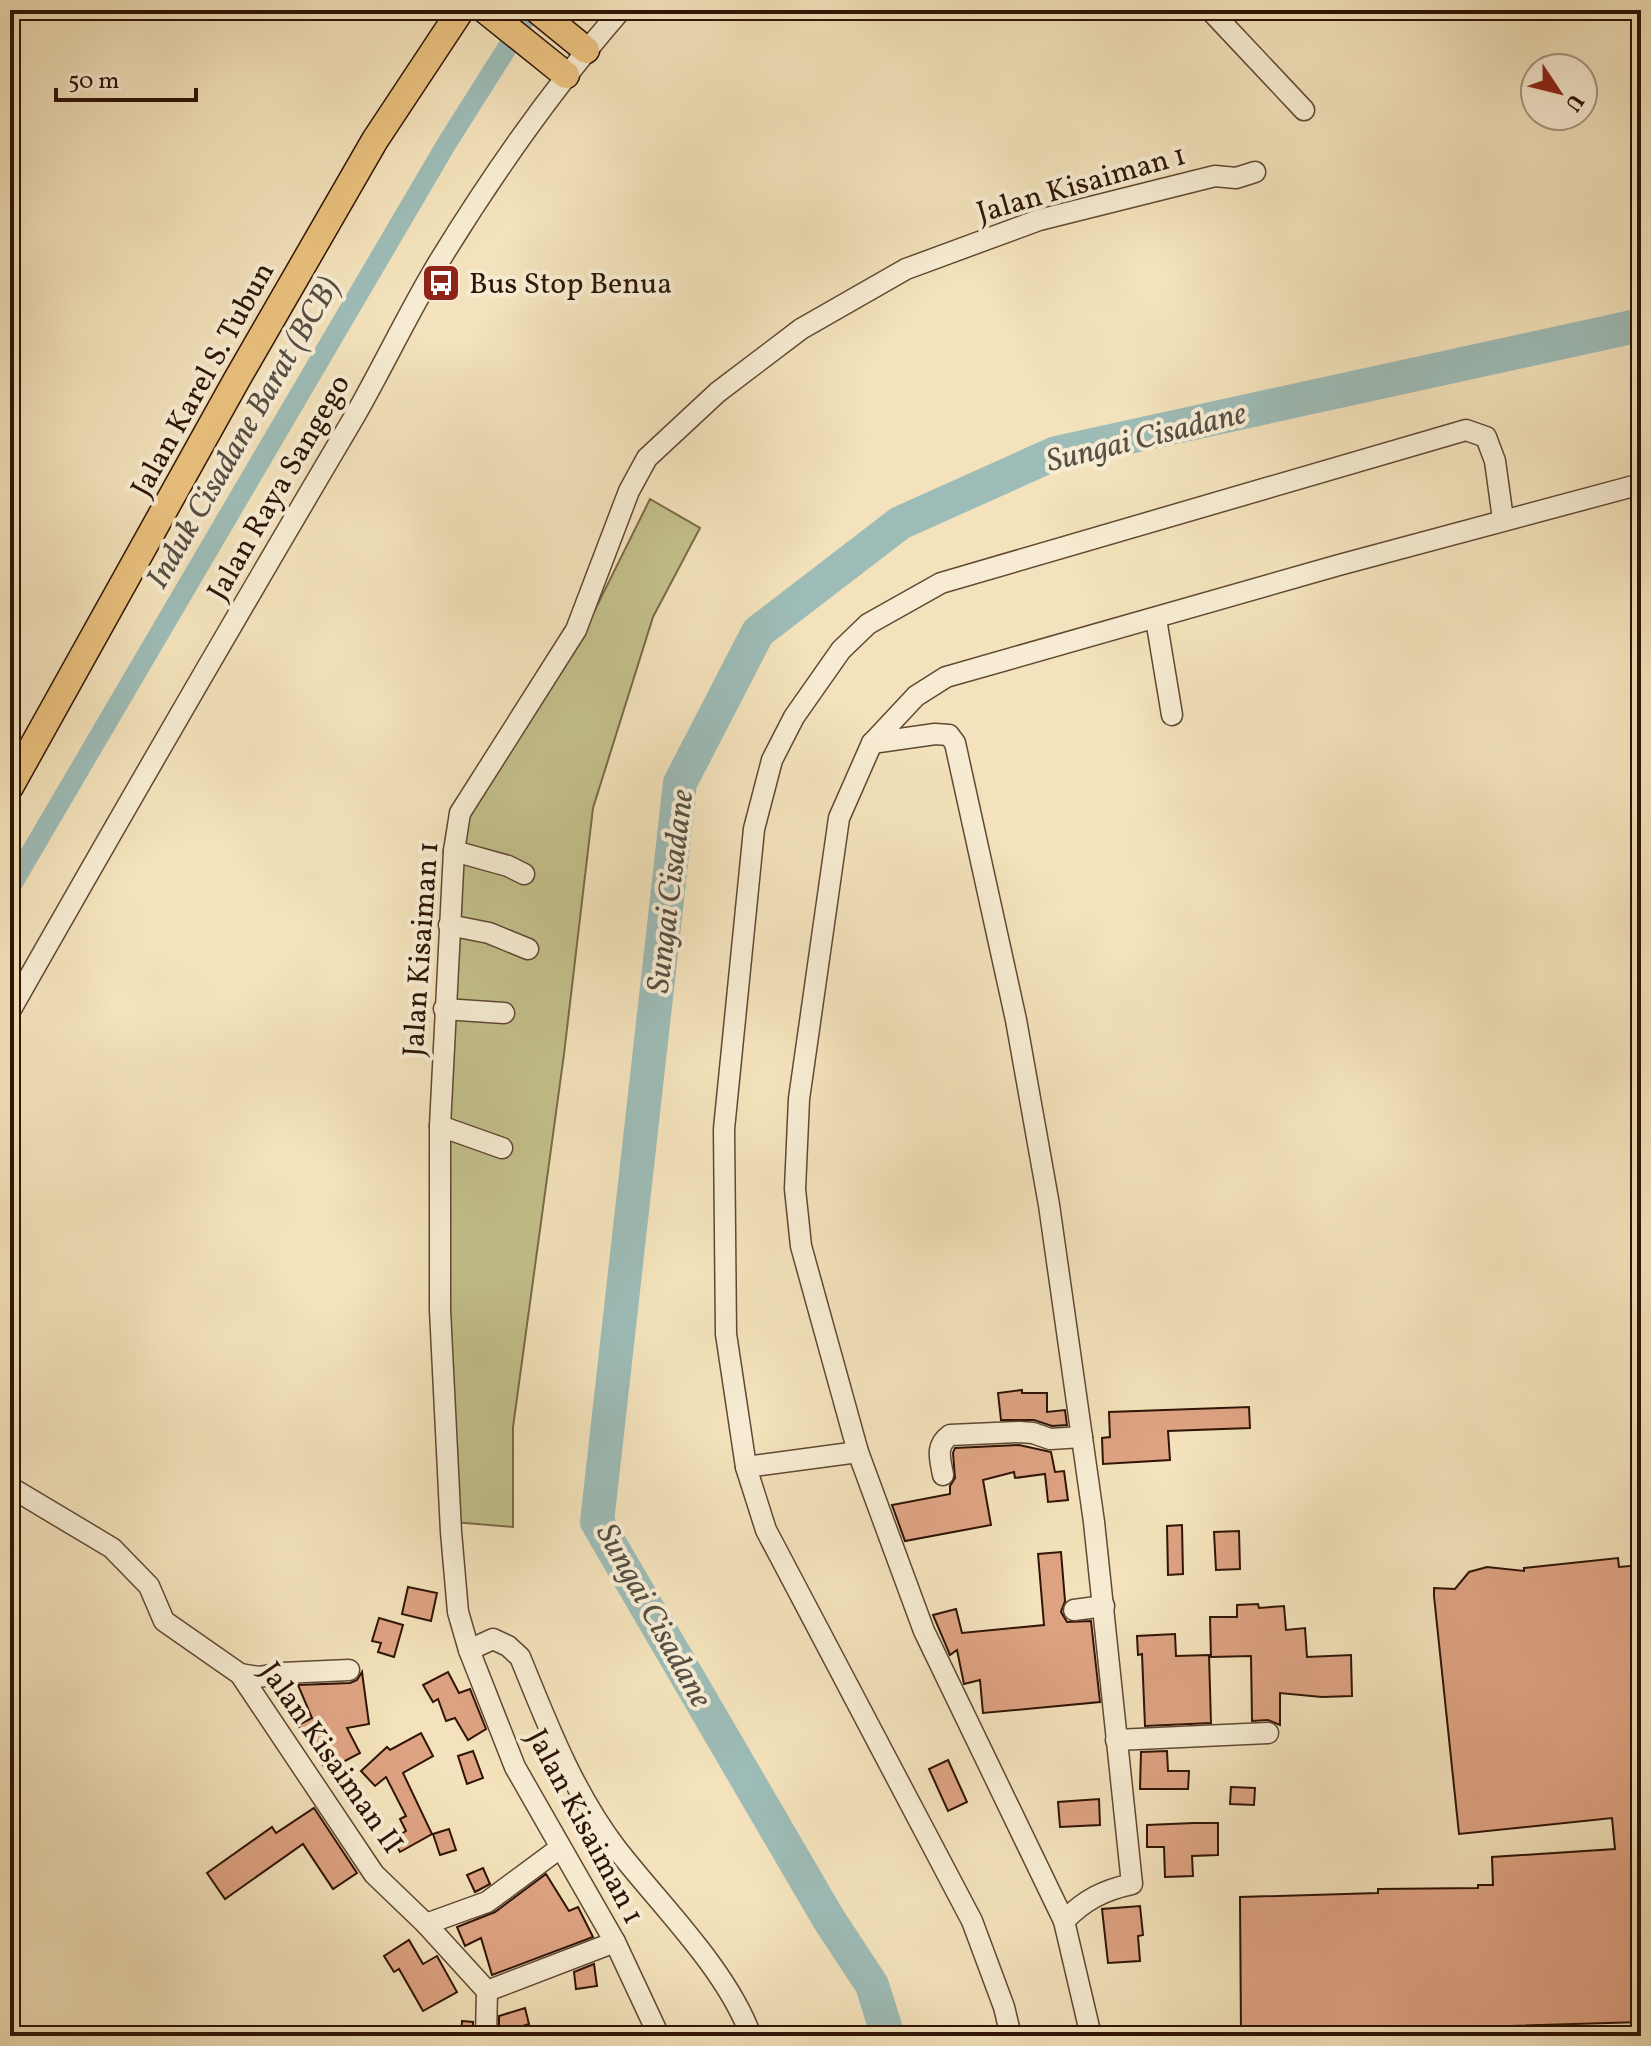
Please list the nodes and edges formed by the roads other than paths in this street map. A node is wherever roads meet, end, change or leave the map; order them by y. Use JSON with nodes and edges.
{"nodes":[{"id":1,"x":461,"y":10,"type":"edge"},
{"id":2,"x":485,"y":10,"type":"edge"},
{"id":3,"x":537,"y":10,"type":"edge"},
{"id":4,"x":621,"y":10,"type":"edge"},
{"id":5,"x":1210,"y":10,"type":"edge"},
{"id":6,"x":578,"y":44,"type":"junction"},
{"id":7,"x":559,"y":70,"type":"junction"},
{"id":8,"x":1304,"y":110,"type":"dead end"},
{"id":9,"x":1255,"y":172,"type":"dead end"},
{"id":10,"x":1641,"y":484,"type":"edge"},
{"id":11,"x":1503,"y":519,"type":"junction"},
{"id":12,"x":1156,"y":619,"type":"junction"},
{"id":13,"x":1172,"y":715,"type":"dead end"},
{"id":14,"x":872,"y":743,"type":"junction"},
{"id":15,"x":10,"y":787,"type":"edge"},
{"id":16,"x":454,"y":851,"type":"junction"},
{"id":17,"x":524,"y":874,"type":"dead end"},
{"id":18,"x":449,"y":925,"type":"junction"},
{"id":19,"x":528,"y":949,"type":"dead end"},
{"id":20,"x":444,"y":1009,"type":"junction"},
{"id":21,"x":10,"y":1011,"type":"edge"},
{"id":22,"x":504,"y":1013,"type":"dead end"},
{"id":23,"x":440,"y":1126,"type":"junction"},
{"id":24,"x":502,"y":1148,"type":"dead end"},
{"id":25,"x":1082,"y":1437,"type":"junction"},
{"id":26,"x":858,"y":1452,"type":"junction"},
{"id":27,"x":746,"y":1467,"type":"junction"},
{"id":28,"x":943,"y":1475,"type":"dead end"},
{"id":29,"x":10,"y":1487,"type":"edge"},
{"id":30,"x":1104,"y":1606,"type":"junction"},
{"id":31,"x":1074,"y":1610,"type":"dead end"},
{"id":32,"x":469,"y":1650,"type":"junction"},
{"id":33,"x":349,"y":1670,"type":"dead end"},
{"id":34,"x":240,"y":1674,"type":"junction"},
{"id":35,"x":1268,"y":1733,"type":"dead end"},
{"id":36,"x":1116,"y":1740,"type":"junction"},
{"id":37,"x":560,"y":1848,"type":"junction"},
{"id":38,"x":1064,"y":1921,"type":"junction"},
{"id":39,"x":426,"y":1924,"type":"junction"},
{"id":40,"x":615,"y":1942,"type":"junction"},
{"id":41,"x":487,"y":1991,"type":"junction"},
{"id":42,"x":486,"y":2036,"type":"edge"},
{"id":43,"x":659,"y":2036,"type":"edge"},
{"id":44,"x":751,"y":2036,"type":"edge"},
{"id":45,"x":1011,"y":2036,"type":"edge"},
{"id":46,"x":1091,"y":2036,"type":"edge"}],
"edges":[{"from":1,"to":15,"type":"main road","name":"Jalan Karel S. Tubun"},
{"from":2,"to":7,"type":"main road"},
{"from":3,"to":6,"type":"main road"},
{"from":4,"to":6,"type":"street","name":"Jalan Raya Sangego"},
{"from":5,"to":8,"type":"street"},
{"from":6,"to":7,"type":"street","name":"Jalan Raya Sangego"},
{"from":7,"to":21,"type":"street","name":"Jalan Raya Sangego"},
{"from":9,"to":16,"type":"street","name":"Jalan Kisaiman 1"},
{"from":10,"to":11,"type":"street"},
{"from":11,"to":12,"type":"street"},
{"from":11,"to":27,"type":"street"},
{"from":12,"to":13,"type":"street"},
{"from":12,"to":14,"type":"street"},
{"from":14,"to":25,"type":"street"},
{"from":14,"to":26,"type":"street"},
{"from":16,"to":17,"type":"street"},
{"from":16,"to":18,"type":"street","name":"Jalan Kisaiman 1"},
{"from":18,"to":19,"type":"street"},
{"from":18,"to":20,"type":"street","name":"Jalan Kisaiman 1"},
{"from":20,"to":22,"type":"street"},
{"from":20,"to":23,"type":"street","name":"Jalan Kisaiman 1"},
{"from":23,"to":24,"type":"street"},
{"from":23,"to":32,"type":"street","name":"Jalan Kisaiman 1"},
{"from":25,"to":28,"type":"street"},
{"from":25,"to":30,"type":"street"},
{"from":26,"to":27,"type":"street"},
{"from":26,"to":38,"type":"street"},
{"from":27,"to":45,"type":"street"},
{"from":29,"to":34,"type":"street","name":"Jalan Kisaiman II"},
{"from":30,"to":31,"type":"street"},
{"from":30,"to":36,"type":"street"},
{"from":32,"to":37,"type":"street","name":"Jalan Kisaiman 1"},
{"from":32,"to":44,"type":"street"},
{"from":33,"to":34,"type":"street"},
{"from":34,"to":39,"type":"street","name":"Jalan Kisaiman II"},
{"from":35,"to":36,"type":"street"},
{"from":36,"to":38,"type":"street"},
{"from":37,"to":39,"type":"street"},
{"from":37,"to":40,"type":"street","name":"Jalan Kisaiman 1"},
{"from":38,"to":46,"type":"street"},
{"from":39,"to":41,"type":"street","name":"Jalan Kisaiman II"},
{"from":40,"to":41,"type":"street"},
{"from":40,"to":43,"type":"street","name":"Jalan Kisaiman 1"},
{"from":41,"to":42,"type":"street"}]}
